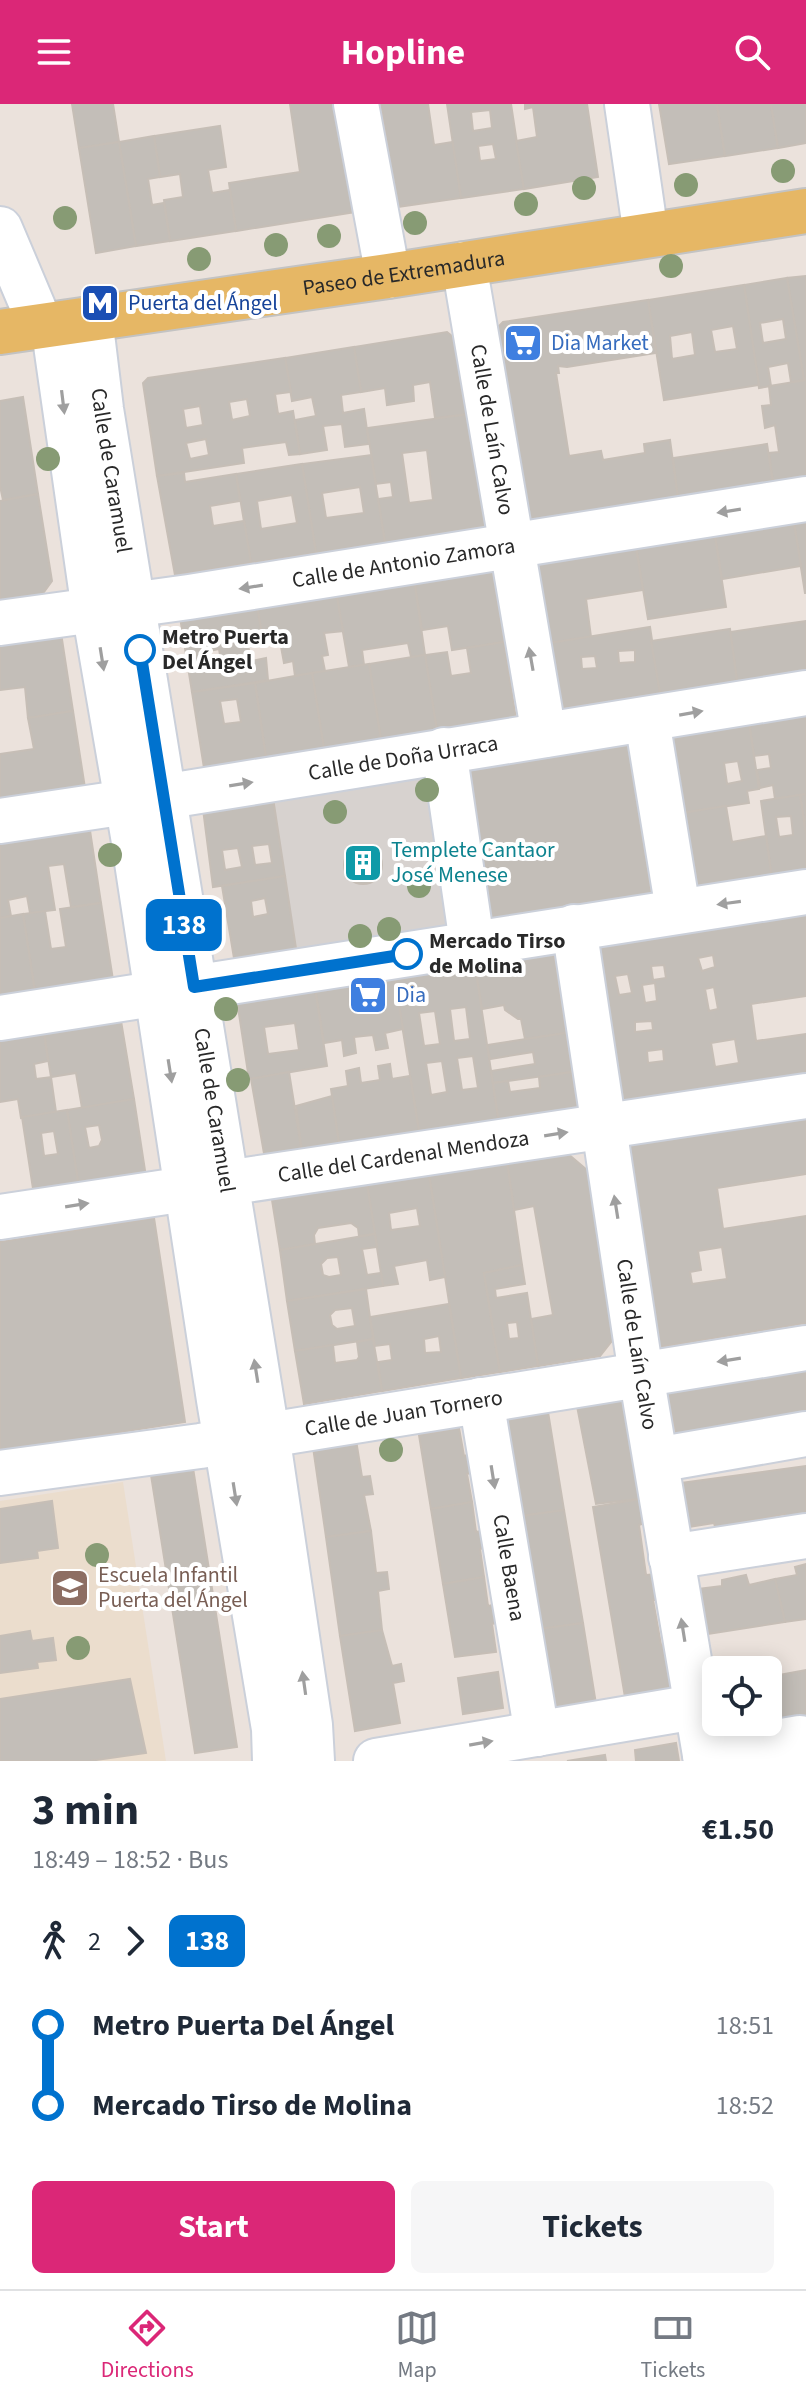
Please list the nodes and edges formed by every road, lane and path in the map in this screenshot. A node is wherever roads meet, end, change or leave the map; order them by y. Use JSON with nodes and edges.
{"nodes":[{"id":1,"x":356,"y":104,"type":"edge"},
{"id":2,"x":627,"y":104,"type":"edge"},
{"id":3,"x":806,"y":211,"type":"edge"},
{"id":4,"x":0,"y":229,"type":"edge"},
{"id":5,"x":646,"y":235,"type":"junction"},
{"id":6,"x":464,"y":264,"type":"junction"},
{"id":7,"x":388,"y":276,"type":"junction"},
{"id":8,"x":46,"y":325,"type":"edge"},
{"id":9,"x":806,"y":499,"type":"edge"},
{"id":10,"x":511,"y":545,"type":"junction"},
{"id":11,"x":113,"y":608,"type":"junction"},
{"id":12,"x":0,"y":623,"type":"edge"},
{"id":13,"x":806,"y":693,"type":"edge"},
{"id":14,"x":647,"y":720,"type":"junction"},
{"id":15,"x":544,"y":735,"type":"junction"},
{"id":16,"x":444,"y":750,"type":"junction"},
{"id":17,"x":145,"y":800,"type":"junction"},
{"id":18,"x":0,"y":821,"type":"edge"},
{"id":19,"x":806,"y":892,"type":"edge"},
{"id":20,"x":678,"y":910,"type":"junction"},
{"id":21,"x":574,"y":927,"type":"junction"},
{"id":22,"x":472,"y":943,"type":"junction"},
{"id":23,"x":176,"y":990,"type":"junction"},
{"id":24,"x":0,"y":1018,"type":"edge"},
{"id":25,"x":806,"y":1096,"type":"edge"},
{"id":26,"x":603,"y":1127,"type":"junction"},
{"id":27,"x":207,"y":1186,"type":"junction"},
{"id":28,"x":0,"y":1217,"type":"edge"},
{"id":29,"x":806,"y":1348,"type":"edge"},
{"id":30,"x":641,"y":1374,"type":"junction"},
{"id":31,"x":481,"y":1400,"type":"junction"},
{"id":32,"x":806,"y":1434,"type":"edge"},
{"id":33,"x":247,"y":1438,"type":"junction"},
{"id":34,"x":656,"y":1460,"type":"junction"},
{"id":35,"x":0,"y":1473,"type":"edge"},
{"id":36,"x":806,"y":1536,"type":"edge"},
{"id":37,"x":671,"y":1557,"type":"junction"},
{"id":38,"x":695,"y":1707,"type":"junction"},
{"id":39,"x":537,"y":1734,"type":"junction"},
{"id":40,"x":706,"y":1758,"type":"edge"},
{"id":41,"x":275,"y":1761,"type":"edge"},
{"id":42,"x":312,"y":1761,"type":"edge"},
{"id":43,"x":376,"y":1761,"type":"edge"},
{"id":44,"x":804,"y":1761,"type":"edge"}],
"edges":[{"from":1,"to":7,"type":"street"},
{"from":2,"to":5,"type":"street"},
{"from":3,"to":5,"type":"main road","name":"Paseo de Extremadura"},
{"from":4,"to":8,"type":"street","name":"Calle de Caramuel"},
{"from":5,"to":6,"type":"main road","name":"Paseo de Extremadura"},
{"from":6,"to":7,"type":"main road","name":"Paseo de Extremadura"},
{"from":6,"to":10,"type":"street","name":"Calle de Laín Calvo"},
{"from":7,"to":8,"type":"main road","name":"Paseo de Extremadura"},
{"from":8,"to":11,"type":"street","name":"Calle de Caramuel"},
{"from":9,"to":10,"type":"street","name":"Calle de Antonio Zamora","one_way":true},
{"from":10,"to":11,"type":"street","name":"Calle de Antonio Zamora","one_way":true},
{"from":15,"to":10,"type":"street","name":"Calle de Laín Calvo","one_way":true},
{"from":11,"to":12,"type":"street","name":"Calle de Antonio Zamora"},
{"from":11,"to":17,"type":"street","name":"Calle de Caramuel"},
{"from":14,"to":13,"type":"street","name":"Calle de Doña Urraca","one_way":true},
{"from":14,"to":15,"type":"street","name":"Calle de Doña Urraca"},
{"from":14,"to":20,"type":"street"},
{"from":15,"to":16,"type":"street","name":"Calle de Doña Urraca"},
{"from":17,"to":16,"type":"street","name":"Calle de Doña Urraca","one_way":true},
{"from":16,"to":22,"type":"street"},
{"from":17,"to":18,"type":"street","name":"Calle de Doña Urraca"},
{"from":17,"to":23,"type":"street","name":"Calle de Caramuel"},
{"from":19,"to":20,"type":"street","one_way":true},
{"from":20,"to":21,"type":"street"},
{"from":21,"to":22,"type":"street"},
{"from":21,"to":26,"type":"street","name":"Calle de Laín Calvo"},
{"from":22,"to":23,"type":"street"},
{"from":23,"to":24,"type":"street"},
{"from":23,"to":27,"type":"street","name":"Calle de Caramuel"},
{"from":25,"to":26,"type":"street","name":"Calle del Cardenal Mendoza"},
{"from":27,"to":26,"type":"street","name":"Calle del Cardenal Mendoza","one_way":true},
{"from":30,"to":26,"type":"street","name":"Calle de Laín Calvo","one_way":true},
{"from":28,"to":27,"type":"street","name":"Calle del Cardenal Mendoza","one_way":true},
{"from":27,"to":33,"type":"street","name":"Calle de Caramuel"},
{"from":29,"to":30,"type":"street","name":"Calle de Juan Tornero","one_way":true},
{"from":30,"to":31,"type":"street","name":"Calle de Juan Tornero"},
{"from":30,"to":34,"type":"street","name":"Calle de Laín Calvo"},
{"from":31,"to":33,"type":"street","name":"Calle de Juan Tornero"},
{"from":31,"to":39,"type":"street","name":"Calle Baena","one_way":true},
{"from":32,"to":34,"type":"street"},
{"from":33,"to":35,"type":"street","name":"Calle de Juan Tornero"},
{"from":33,"to":41,"type":"street","name":"Calle de Caramuel","one_way":true},
{"from":42,"to":33,"type":"street","name":"Calle de Caramuel","one_way":true},
{"from":34,"to":37,"type":"street","name":"Calle de Laín Calvo"},
{"from":36,"to":37,"type":"street"},
{"from":38,"to":37,"type":"street","name":"Calle de Laín Calvo","one_way":true},
{"from":38,"to":39,"type":"street"},
{"from":38,"to":40,"type":"street","name":"Calle de Laín Calvo"},
{"from":43,"to":39,"type":"street","one_way":true},
{"from":40,"to":44,"type":"street"}]}
